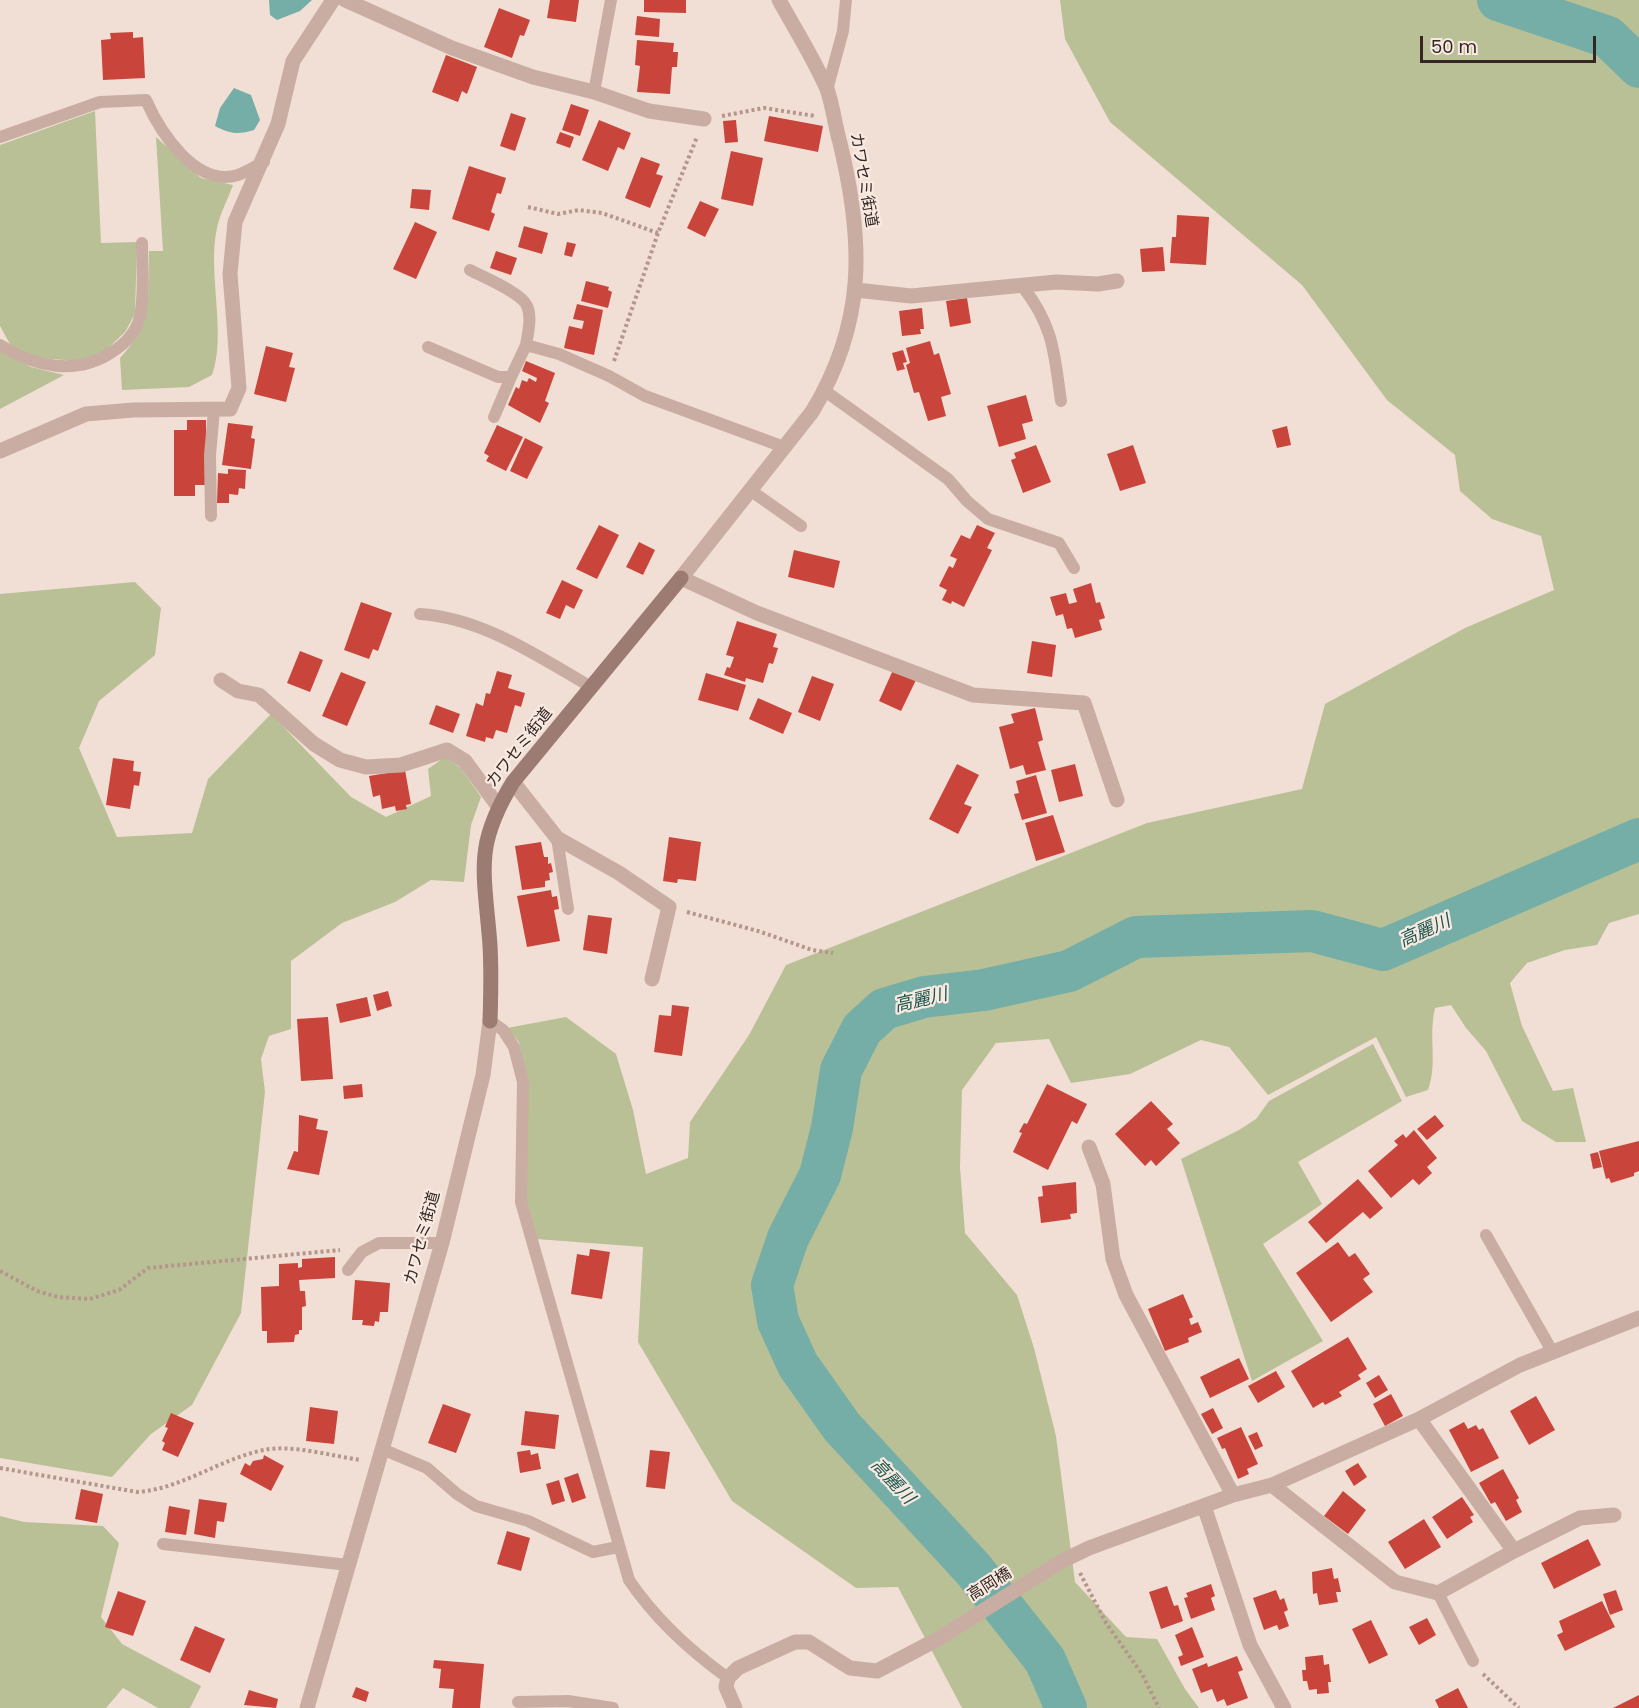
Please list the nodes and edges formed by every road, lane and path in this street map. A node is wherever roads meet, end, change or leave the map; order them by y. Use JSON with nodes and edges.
{"nodes":[{"id":1,"x":333,"y":0,"type":"edge"},
{"id":2,"x":345,"y":0,"type":"edge"},
{"id":3,"x":611,"y":0,"type":"edge"},
{"id":4,"x":779,"y":0,"type":"edge"},
{"id":5,"x":846,"y":0,"type":"edge"},
{"id":6,"x":827,"y":90,"type":"junction"},
{"id":7,"x":594,"y":92,"type":"junction"},
{"id":8,"x":833,"y":118,"type":"junction"},
{"id":9,"x":704,"y":119,"type":"junction"},
{"id":10,"x":0,"y":138,"type":"edge"},
{"id":11,"x":264,"y":162,"type":"junction"},
{"id":12,"x":528,"y":207,"type":"dead end"},
{"id":13,"x":658,"y":233,"type":"junction"},
{"id":14,"x":142,"y":243,"type":"dead end"},
{"id":15,"x":470,"y":270,"type":"dead end"},
{"id":16,"x":1117,"y":281,"type":"dead end"},
{"id":17,"x":1023,"y":287,"type":"junction"},
{"id":18,"x":856,"y":290,"type":"junction"},
{"id":19,"x":0,"y":345,"type":"edge"},
{"id":20,"x":526,"y":345,"type":"junction"},
{"id":21,"x":428,"y":347,"type":"dead end"},
{"id":22,"x":609,"y":375,"type":"junction"},
{"id":23,"x":511,"y":377,"type":"junction"},
{"id":24,"x":825,"y":391,"type":"junction"},
{"id":25,"x":1061,"y":401,"type":"dead end"},
{"id":26,"x":214,"y":411,"type":"junction"},
{"id":27,"x":494,"y":417,"type":"dead end"},
{"id":28,"x":784,"y":447,"type":"junction"},
{"id":29,"x":0,"y":451,"type":"edge"},
{"id":30,"x":750,"y":490,"type":"junction"},
{"id":31,"x":211,"y":516,"type":"dead end"},
{"id":32,"x":801,"y":526,"type":"dead end"},
{"id":33,"x":1074,"y":568,"type":"dead end"},
{"id":34,"x":681,"y":578,"type":"junction"},
{"id":35,"x":420,"y":614,"type":"dead end"},
{"id":36,"x":221,"y":680,"type":"dead end"},
{"id":37,"x":591,"y":687,"type":"junction"},
{"id":38,"x":513,"y":782,"type":"junction"},
{"id":39,"x":1117,"y":800,"type":"dead end"},
{"id":40,"x":498,"y":806,"type":"junction"},
{"id":41,"x":557,"y":838,"type":"junction"},
{"id":42,"x":669,"y":907,"type":"junction"},
{"id":43,"x":568,"y":909,"type":"dead end"},
{"id":44,"x":833,"y":953,"type":"dead end"},
{"id":45,"x":652,"y":979,"type":"dead end"},
{"id":46,"x":490,"y":1021,"type":"junction"},
{"id":47,"x":1089,"y":1147,"type":"dead end"},
{"id":48,"x":1485,"y":1235,"type":"dead end"},
{"id":49,"x":442,"y":1243,"type":"junction"},
{"id":50,"x":362,"y":1252,"type":"junction"},
{"id":51,"x":348,"y":1270,"type":"dead end"},
{"id":52,"x":0,"y":1271,"type":"edge"},
{"id":53,"x":1639,"y":1318,"type":"edge"},
{"id":54,"x":1552,"y":1351,"type":"junction"},
{"id":55,"x":1419,"y":1419,"type":"junction"},
{"id":56,"x":380,"y":1456,"type":"junction"},
{"id":57,"x":0,"y":1468,"type":"edge"},
{"id":58,"x":1272,"y":1485,"type":"junction"},
{"id":59,"x":1233,"y":1495,"type":"junction"},
{"id":60,"x":1204,"y":1506,"type":"junction"},
{"id":61,"x":1614,"y":1515,"type":"dead end"},
{"id":62,"x":163,"y":1544,"type":"dead end"},
{"id":63,"x":618,"y":1547,"type":"junction"},
{"id":64,"x":1514,"y":1551,"type":"junction"},
{"id":65,"x":1066,"y":1558,"type":"junction"},
{"id":66,"x":348,"y":1565,"type":"junction"},
{"id":67,"x":1438,"y":1593,"type":"junction"},
{"id":68,"x":1473,"y":1661,"type":"joint"},
{"id":69,"x":728,"y":1678,"type":"junction"},
{"id":70,"x":518,"y":1702,"type":"dead end"},
{"id":71,"x":307,"y":1708,"type":"edge"},
{"id":72,"x":613,"y":1708,"type":"edge"},
{"id":73,"x":735,"y":1708,"type":"edge"},
{"id":74,"x":1159,"y":1708,"type":"edge"},
{"id":75,"x":1284,"y":1708,"type":"edge"},
{"id":76,"x":1519,"y":1708,"type":"edge"}],
"edges":[{"from":1,"to":11,"type":"street"},
{"from":2,"to":7,"type":"street"},
{"from":3,"to":7,"type":"lane"},
{"from":4,"to":6,"type":"street","name":"カワセミ街道"},
{"from":5,"to":6,"type":"lane"},
{"from":6,"to":8,"type":"street","name":"カワセミ街道"},
{"from":7,"to":9,"type":"street"},
{"from":8,"to":9,"type":"path"},
{"from":8,"to":18,"type":"street","name":"カワセミ街道"},
{"from":9,"to":13,"type":"path"},
{"from":10,"to":11,"type":"lane"},
{"from":11,"to":26,"type":"street"},
{"from":12,"to":13,"type":"path"},
{"from":13,"to":22,"type":"path"},
{"from":14,"to":19,"type":"lane"},
{"from":15,"to":20,"type":"lane"},
{"from":16,"to":17,"type":"street"},
{"from":17,"to":18,"type":"street"},
{"from":17,"to":25,"type":"lane"},
{"from":18,"to":24,"type":"street","name":"カワセミ街道"},
{"from":20,"to":22,"type":"lane"},
{"from":20,"to":23,"type":"lane"},
{"from":21,"to":23,"type":"lane"},
{"from":22,"to":28,"type":"lane"},
{"from":23,"to":27,"type":"lane"},
{"from":24,"to":28,"type":"street","name":"カワセミ街道"},
{"from":24,"to":33,"type":"lane"},
{"from":26,"to":29,"type":"street"},
{"from":26,"to":31,"type":"lane"},
{"from":28,"to":30,"type":"street","name":"カワセミ街道"},
{"from":30,"to":32,"type":"lane"},
{"from":30,"to":34,"type":"street","name":"カワセミ街道"},
{"from":34,"to":37,"type":"street","name":"カワセミ街道"},
{"from":34,"to":39,"type":"street"},
{"from":35,"to":37,"type":"lane"},
{"from":36,"to":40,"type":"street"},
{"from":37,"to":38,"type":"street","name":"カワセミ街道"},
{"from":38,"to":40,"type":"street","name":"カワセミ街道"},
{"from":38,"to":41,"type":"street"},
{"from":40,"to":46,"type":"street","name":"カワセミ街道"},
{"from":41,"to":42,"type":"street"},
{"from":41,"to":43,"type":"lane"},
{"from":42,"to":44,"type":"path"},
{"from":42,"to":45,"type":"street"},
{"from":46,"to":49,"type":"street","name":"カワセミ街道"},
{"from":46,"to":63,"type":"lane"},
{"from":47,"to":59,"type":"street"},
{"from":48,"to":54,"type":"lane"},
{"from":49,"to":50,"type":"lane"},
{"from":49,"to":56,"type":"street","name":"カワセミ街道"},
{"from":50,"to":51,"type":"lane"},
{"from":50,"to":52,"type":"path"},
{"from":53,"to":54,"type":"street","name":"高岡橋"},
{"from":54,"to":55,"type":"street","name":"高岡橋"},
{"from":55,"to":58,"type":"street","name":"高岡橋"},
{"from":55,"to":64,"type":"street"},
{"from":56,"to":57,"type":"path"},
{"from":56,"to":63,"type":"lane"},
{"from":56,"to":66,"type":"street","name":"カワセミ街道"},
{"from":58,"to":59,"type":"street","name":"高岡橋"},
{"from":58,"to":67,"type":"street"},
{"from":59,"to":60,"type":"street","name":"高岡橋"},
{"from":60,"to":65,"type":"street","name":"高岡橋"},
{"from":60,"to":75,"type":"street"},
{"from":61,"to":64,"type":"street"},
{"from":62,"to":66,"type":"lane"},
{"from":63,"to":69,"type":"lane"},
{"from":64,"to":67,"type":"street"},
{"from":65,"to":69,"type":"street","name":"高岡橋"},
{"from":65,"to":74,"type":"path"},
{"from":66,"to":71,"type":"street","name":"カワセミ街道"},
{"from":67,"to":68,"type":"lane"},
{"from":68,"to":76,"type":"path"},
{"from":69,"to":73,"type":"street"},
{"from":70,"to":72,"type":"lane"}]}
